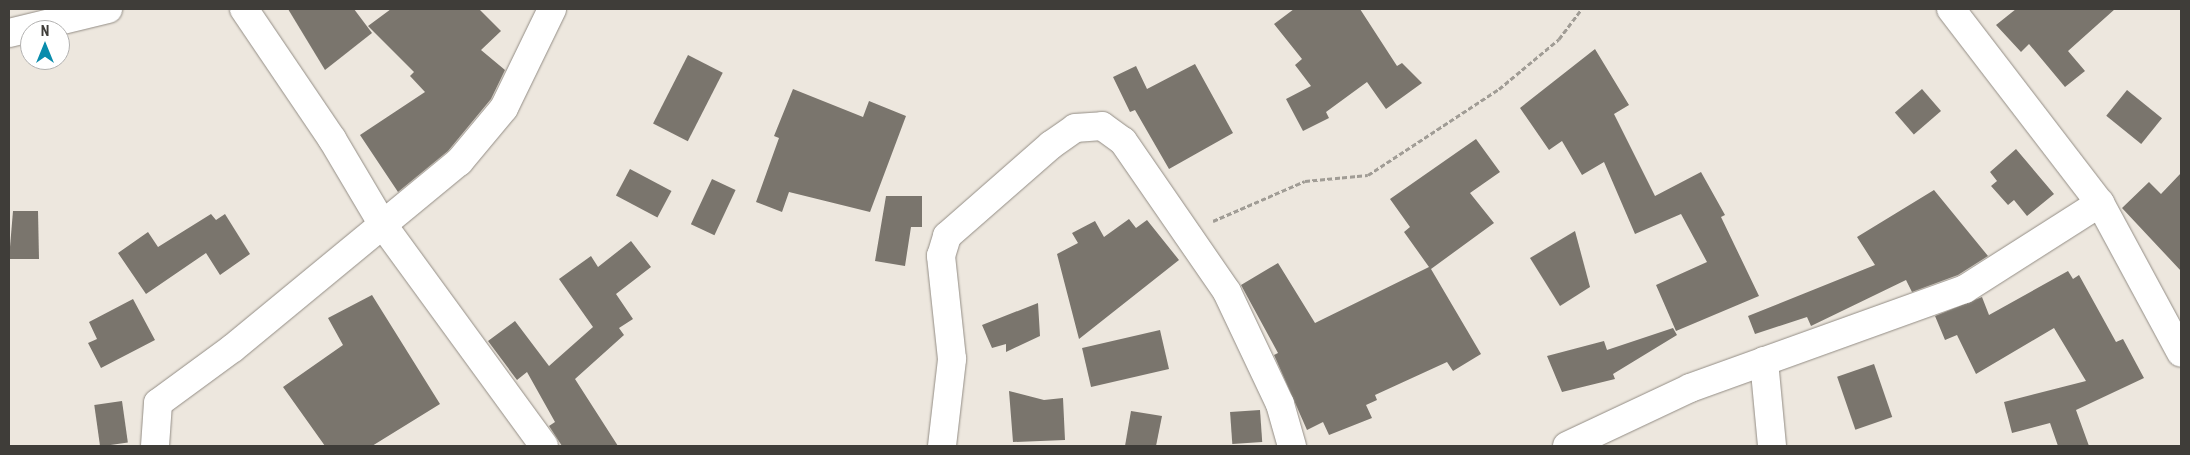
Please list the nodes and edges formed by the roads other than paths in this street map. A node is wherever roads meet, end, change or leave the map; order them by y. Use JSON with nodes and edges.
{"nodes":[{"id":1,"x":108,"y":9,"type":"edge"},
{"id":2,"x":244,"y":9,"type":"edge"},
{"id":3,"x":552,"y":9,"type":"edge"},
{"id":4,"x":1951,"y":9,"type":"edge"},
{"id":5,"x":9,"y":33,"type":"edge"},
{"id":6,"x":2100,"y":203,"type":"junction"},
{"id":7,"x":383,"y":225,"type":"junction"},
{"id":8,"x":2181,"y":353,"type":"edge"},
{"id":9,"x":1764,"y":361,"type":"junction"},
{"id":10,"x":155,"y":446,"type":"edge"},
{"id":11,"x":544,"y":446,"type":"edge"},
{"id":12,"x":942,"y":446,"type":"edge"},
{"id":13,"x":1292,"y":446,"type":"edge"},
{"id":14,"x":1567,"y":446,"type":"edge"},
{"id":15,"x":1772,"y":446,"type":"edge"}],
"edges":[{"from":1,"to":5,"type":"street"},
{"from":2,"to":7,"type":"street"},
{"from":3,"to":7,"type":"street"},
{"from":4,"to":6,"type":"street"},
{"from":6,"to":8,"type":"street"},
{"from":6,"to":9,"type":"street"},
{"from":7,"to":10,"type":"street"},
{"from":7,"to":11,"type":"street"},
{"from":9,"to":14,"type":"street"},
{"from":9,"to":15,"type":"street"},
{"from":12,"to":13,"type":"street"}]}
